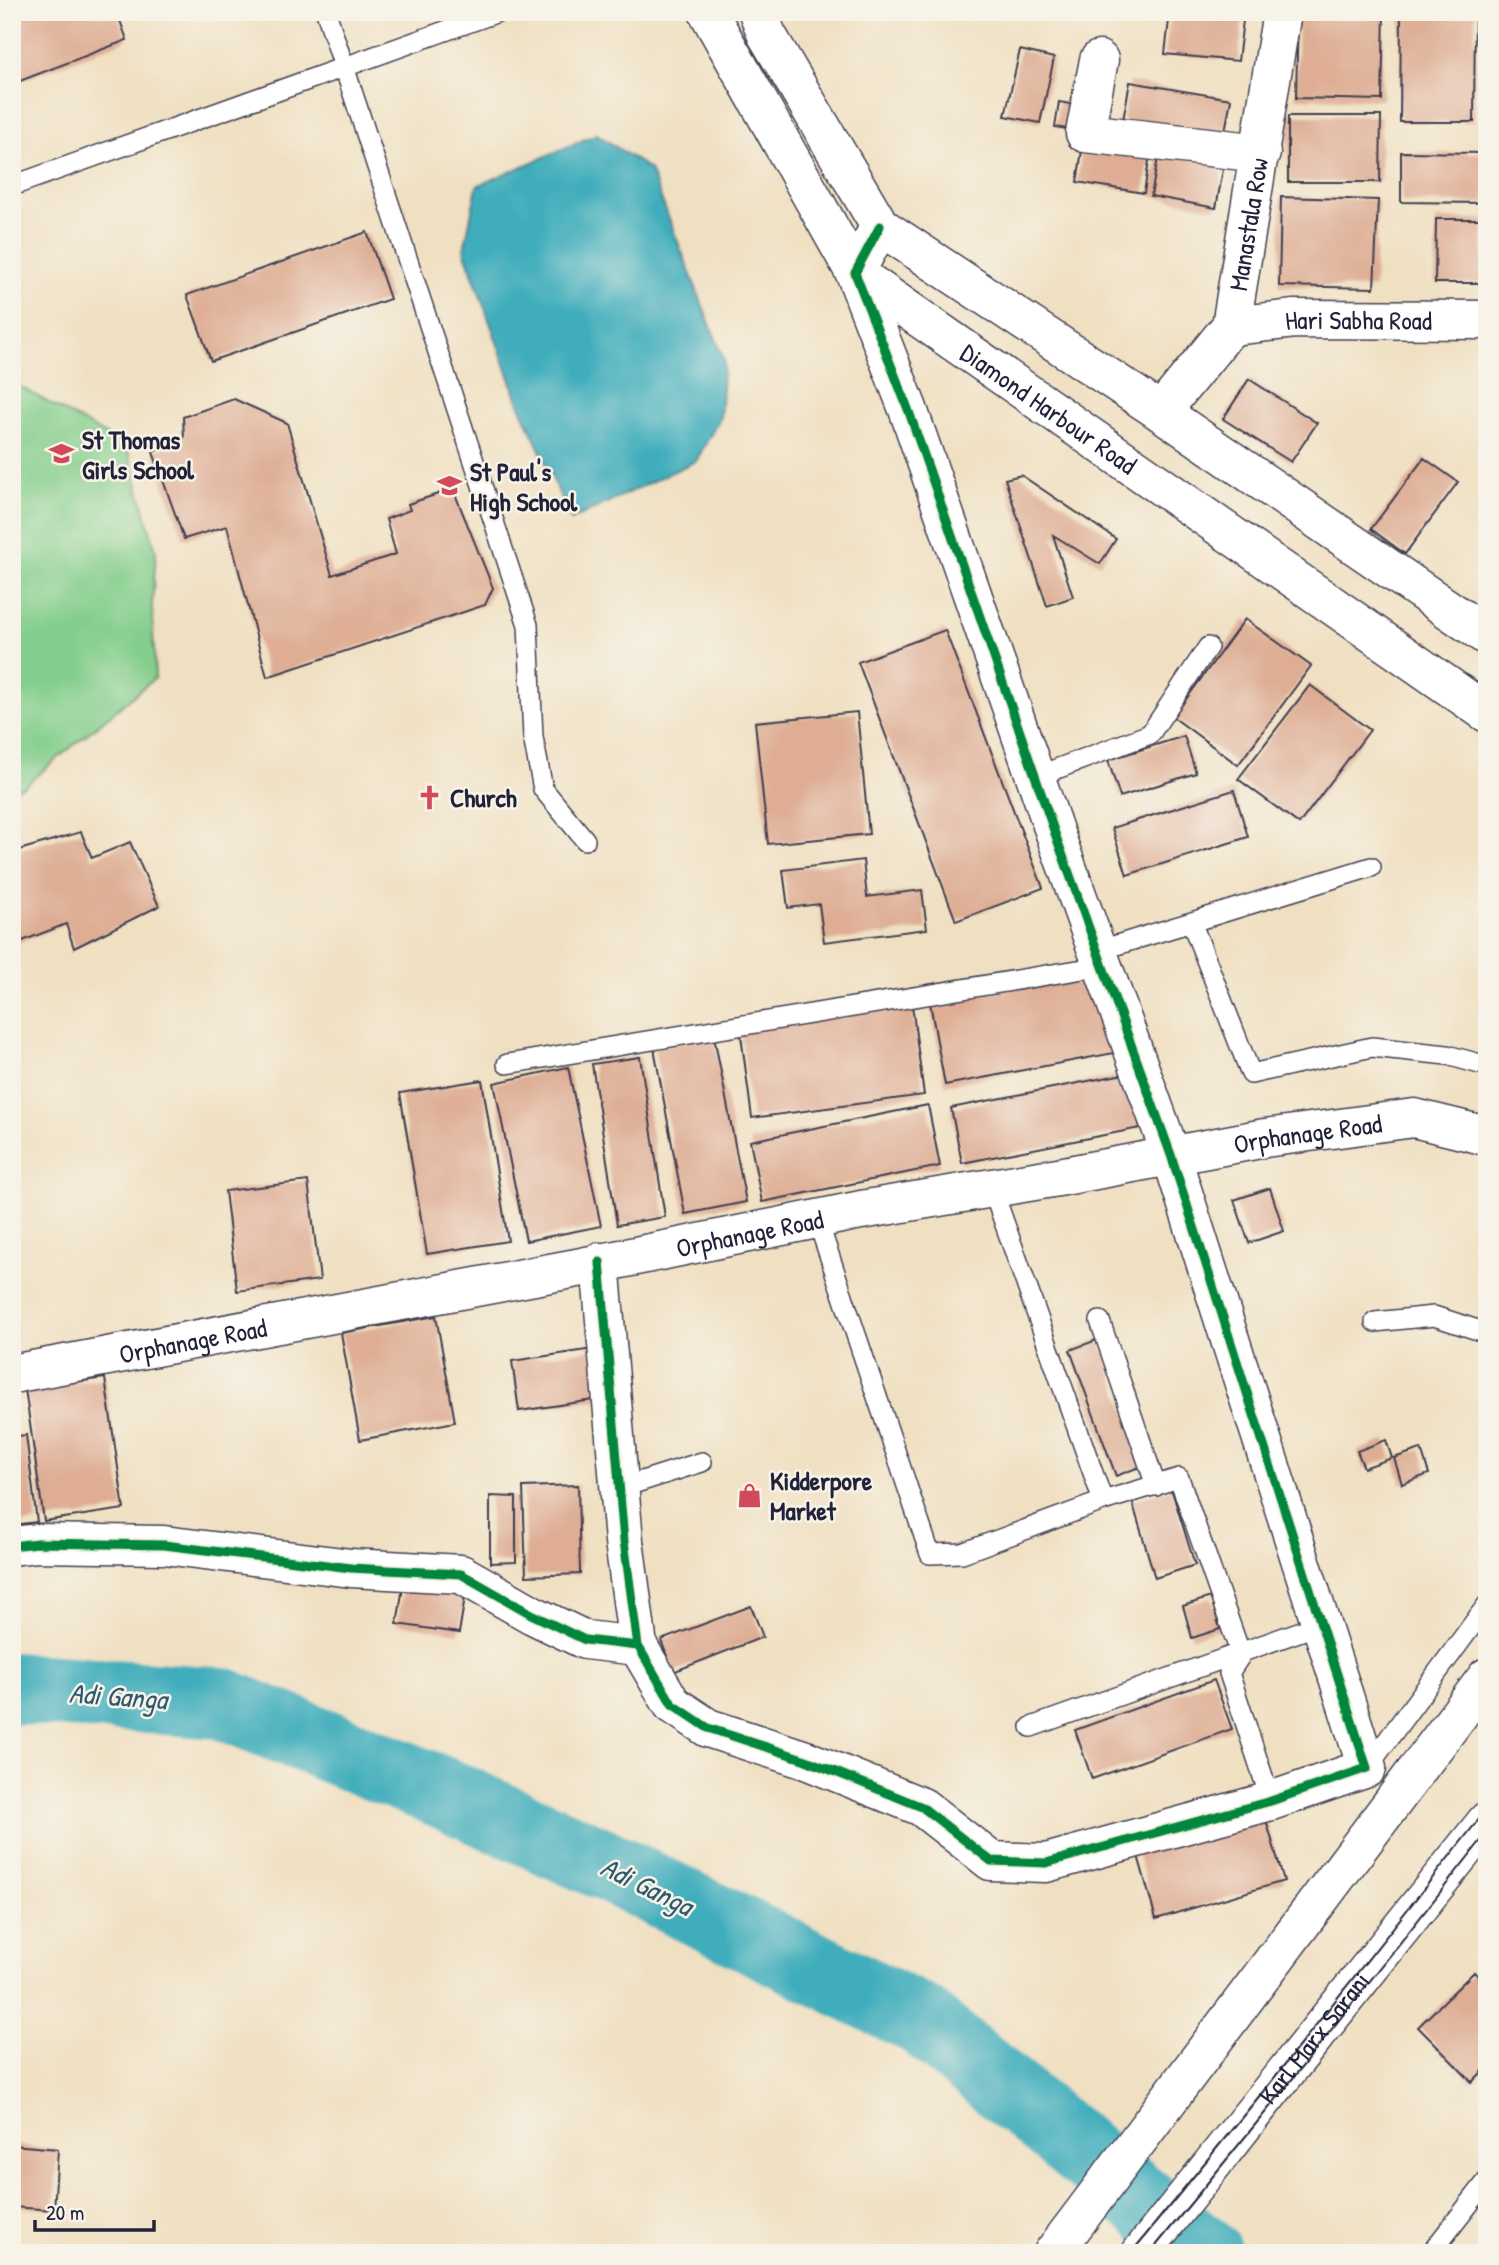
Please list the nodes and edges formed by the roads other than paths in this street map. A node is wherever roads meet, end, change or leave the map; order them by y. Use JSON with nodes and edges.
{"nodes":[{"id":1,"x":326,"y":12,"type":"edge"},
{"id":2,"x":498,"y":12,"type":"edge"},
{"id":3,"x":708,"y":12,"type":"edge"},
{"id":4,"x":758,"y":12,"type":"edge"},
{"id":5,"x":1282,"y":12,"type":"edge"},
{"id":6,"x":1099,"y":60,"type":"dead end"},
{"id":7,"x":344,"y":68,"type":"junction"},
{"id":8,"x":1261,"y":153,"type":"junction"},
{"id":9,"x":12,"y":186,"type":"edge"},
{"id":10,"x":880,"y":226,"type":"junction"},
{"id":11,"x":855,"y":273,"type":"junction"},
{"id":12,"x":1487,"y":320,"type":"edge"},
{"id":13,"x":1231,"y":326,"type":"junction"},
{"id":14,"x":1161,"y":412,"type":"junction"},
{"id":15,"x":1487,"y":636,"type":"edge"},
{"id":16,"x":1208,"y":647,"type":"dead end"},
{"id":17,"x":1487,"y":713,"type":"edge"},
{"id":18,"x":1035,"y":776,"type":"junction"},
{"id":19,"x":585,"y":840,"type":"dead end"},
{"id":20,"x":1371,"y":867,"type":"dead end"},
{"id":21,"x":1192,"y":924,"type":"junction"},
{"id":22,"x":1100,"y":958,"type":"junction"},
{"id":23,"x":507,"y":1064,"type":"dead end"},
{"id":24,"x":1487,"y":1066,"type":"edge"},
{"id":25,"x":1487,"y":1136,"type":"edge"},
{"id":26,"x":1171,"y":1156,"type":"junction"},
{"id":27,"x":992,"y":1188,"type":"junction"},
{"id":28,"x":817,"y":1219,"type":"junction"},
{"id":29,"x":600,"y":1262,"type":"junction"},
{"id":30,"x":1100,"y":1321,"type":"dead end"},
{"id":31,"x":1374,"y":1322,"type":"dead end"},
{"id":32,"x":1487,"y":1333,"type":"edge"},
{"id":33,"x":12,"y":1374,"type":"edge"},
{"id":34,"x":702,"y":1462,"type":"dead end"},
{"id":35,"x":1156,"y":1486,"type":"junction"},
{"id":36,"x":620,"y":1488,"type":"junction"},
{"id":37,"x":1103,"y":1501,"type":"junction"},
{"id":38,"x":12,"y":1546,"type":"edge"},
{"id":39,"x":1487,"y":1605,"type":"edge"},
{"id":40,"x":1321,"y":1624,"type":"junction"},
{"id":41,"x":638,"y":1646,"type":"junction"},
{"id":42,"x":1241,"y":1655,"type":"junction"},
{"id":43,"x":1487,"y":1677,"type":"edge"},
{"id":44,"x":1031,"y":1727,"type":"dead end"},
{"id":45,"x":1367,"y":1768,"type":"junction"},
{"id":46,"x":1270,"y":1801,"type":"junction"},
{"id":47,"x":1487,"y":1821,"type":"edge"},
{"id":48,"x":1487,"y":2181,"type":"edge"},
{"id":49,"x":1053,"y":2253,"type":"edge"},
{"id":50,"x":1141,"y":2253,"type":"edge"},
{"id":51,"x":1431,"y":2253,"type":"edge"}],
"edges":[{"from":1,"to":7,"type":"lane"},
{"from":2,"to":7,"type":"lane"},
{"from":3,"to":11,"type":"street","name":"Diamond Harbour Road"},
{"from":4,"to":10,"type":"street","name":"Diamond Harbour Road"},
{"from":5,"to":8,"type":"street","name":"Manastala Row"},
{"from":6,"to":8,"type":"street"},
{"from":7,"to":9,"type":"lane"},
{"from":7,"to":19,"type":"lane"},
{"from":8,"to":13,"type":"street","name":"Manastala Row"},
{"from":10,"to":11,"type":"street"},
{"from":10,"to":14,"type":"street","name":"Diamond Harbour Road"},
{"from":11,"to":17,"type":"street","name":"Diamond Harbour Road"},
{"from":11,"to":18,"type":"street"},
{"from":12,"to":13,"type":"street","name":"Hari Sabha Road"},
{"from":13,"to":14,"type":"street","name":"Manastala Row"},
{"from":14,"to":15,"type":"street","name":"Diamond Harbour Road"},
{"from":16,"to":18,"type":"lane"},
{"from":18,"to":22,"type":"street"},
{"from":20,"to":21,"type":"lane"},
{"from":21,"to":22,"type":"lane"},
{"from":21,"to":24,"type":"lane"},
{"from":22,"to":23,"type":"lane"},
{"from":22,"to":26,"type":"street"},
{"from":25,"to":26,"type":"street","name":"Orphanage Road"},
{"from":26,"to":27,"type":"street","name":"Orphanage Road"},
{"from":26,"to":40,"type":"street"},
{"from":27,"to":28,"type":"street","name":"Orphanage Road"},
{"from":27,"to":37,"type":"lane"},
{"from":28,"to":29,"type":"street","name":"Orphanage Road"},
{"from":28,"to":37,"type":"lane"},
{"from":29,"to":33,"type":"street","name":"Orphanage Road"},
{"from":29,"to":36,"type":"street"},
{"from":30,"to":35,"type":"lane"},
{"from":31,"to":32,"type":"lane"},
{"from":34,"to":36,"type":"lane"},
{"from":35,"to":37,"type":"lane"},
{"from":35,"to":42,"type":"lane"},
{"from":36,"to":41,"type":"street"},
{"from":38,"to":41,"type":"street"},
{"from":39,"to":45,"type":"lane"},
{"from":40,"to":42,"type":"lane"},
{"from":40,"to":45,"type":"street"},
{"from":41,"to":46,"type":"street"},
{"from":42,"to":44,"type":"lane"},
{"from":42,"to":46,"type":"lane"},
{"from":43,"to":49,"type":"street"},
{"from":45,"to":46,"type":"street"},
{"from":47,"to":50,"type":"street","name":"Karl Marx Sarani"},
{"from":48,"to":51,"type":"lane"}]}
